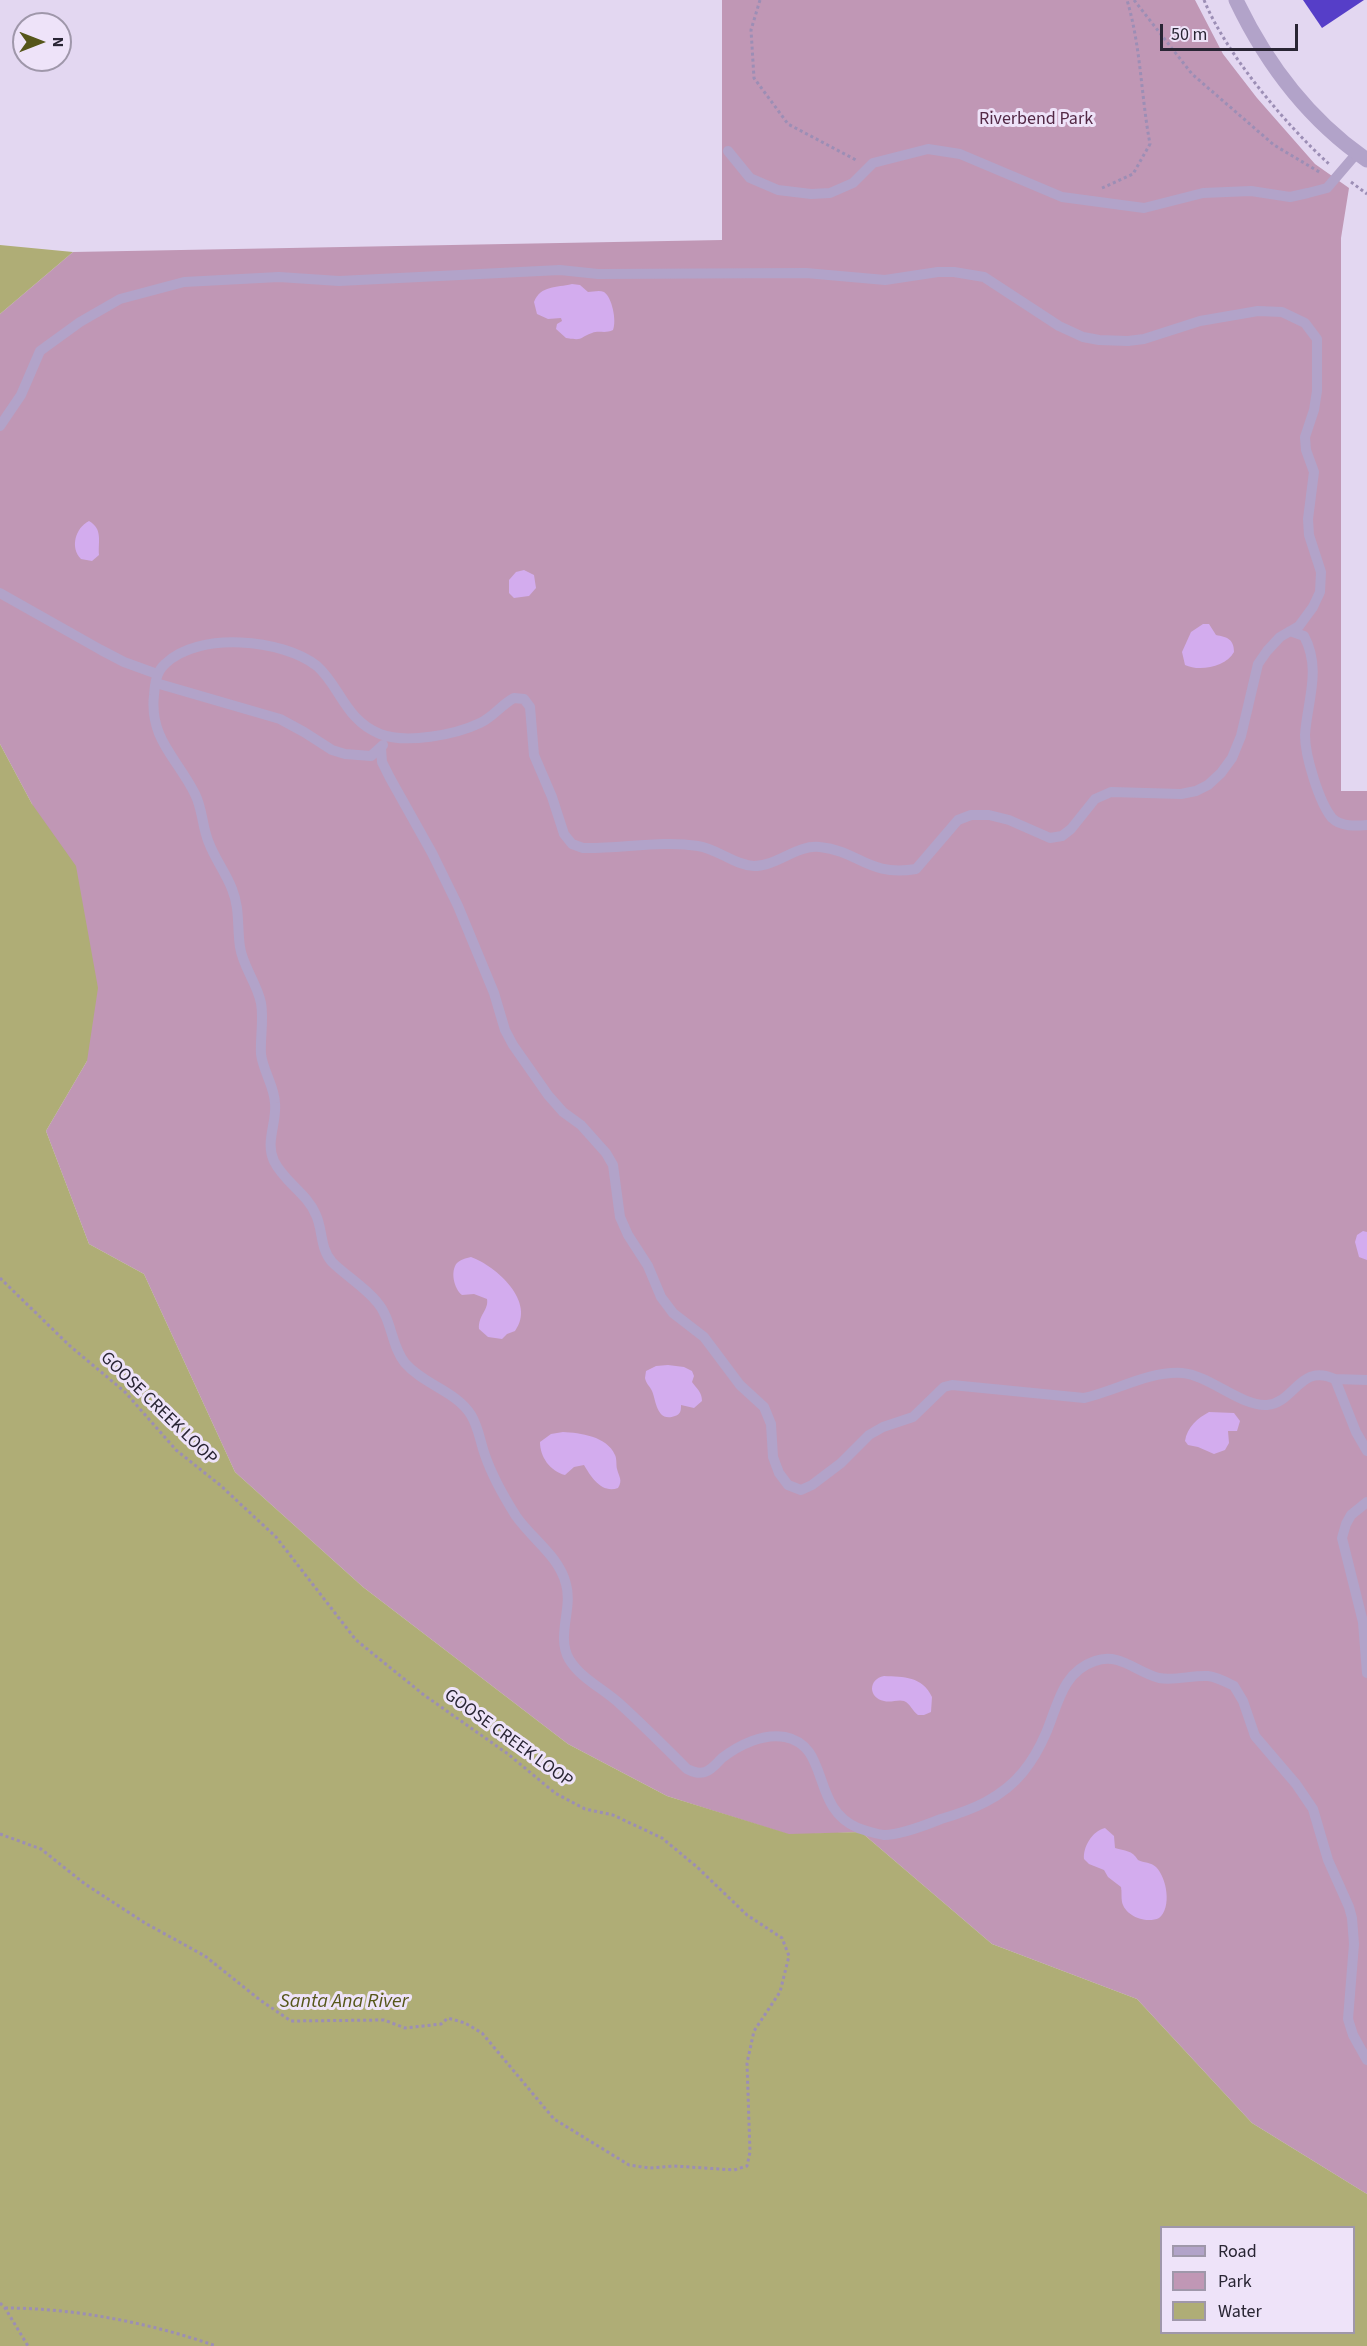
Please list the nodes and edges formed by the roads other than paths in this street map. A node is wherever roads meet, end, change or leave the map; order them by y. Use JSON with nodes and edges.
{"nodes":[{"id":1,"x":1236,"y":0,"type":"edge"},
{"id":2,"x":728,"y":151,"type":"dead end"},
{"id":3,"x":1362,"y":156,"type":"edge"},
{"id":4,"x":0,"y":426,"type":"edge"},
{"id":5,"x":0,"y":593,"type":"edge"},
{"id":6,"x":1290,"y":632,"type":"junction"},
{"id":7,"x":157,"y":678,"type":"junction"},
{"id":8,"x":388,"y":735,"type":"junction"},
{"id":9,"x":381,"y":748,"type":"junction"},
{"id":10,"x":1367,"y":825,"type":"edge"},
{"id":11,"x":1335,"y":1379,"type":"junction"},
{"id":12,"x":1367,"y":1380,"type":"edge"},
{"id":13,"x":1367,"y":1451,"type":"edge"},
{"id":14,"x":1367,"y":1502,"type":"edge"},
{"id":15,"x":1367,"y":1673,"type":"edge"},
{"id":16,"x":1367,"y":2060,"type":"edge"}],
"edges":[{"from":1,"to":3,"type":"street"},
{"from":2,"to":3,"type":"lane"},
{"from":4,"to":6,"type":"lane"},
{"from":5,"to":7,"type":"lane"},
{"from":6,"to":8,"type":"lane"},
{"from":6,"to":10,"type":"lane"},
{"from":7,"to":8,"type":"lane"},
{"from":7,"to":9,"type":"lane"},
{"from":7,"to":16,"type":"lane"},
{"from":8,"to":9,"type":"lane"},
{"from":9,"to":11,"type":"lane"},
{"from":11,"to":12,"type":"lane"},
{"from":11,"to":13,"type":"lane"},
{"from":14,"to":15,"type":"lane"}]}
